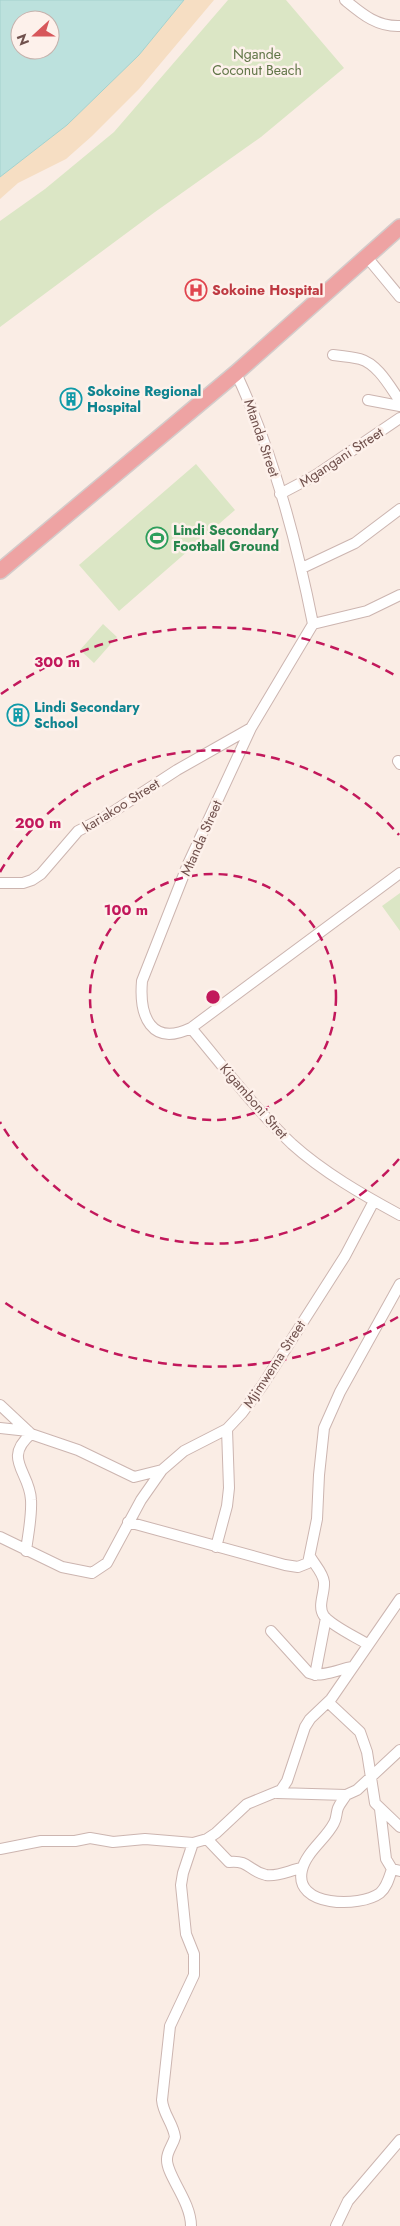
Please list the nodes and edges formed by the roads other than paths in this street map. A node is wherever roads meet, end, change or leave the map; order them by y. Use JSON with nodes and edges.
{"nodes":[{"id":1,"x":345,"y":0,"type":"edge"},
{"id":2,"x":400,"y":26,"type":"edge"},
{"id":3,"x":400,"y":227,"type":"edge"},
{"id":4,"x":366,"y":256,"type":"junction"},
{"id":5,"x":400,"y":297,"type":"edge"},
{"id":6,"x":333,"y":355,"type":"dead end"},
{"id":7,"x":236,"y":373,"type":"junction"},
{"id":8,"x":368,"y":400,"type":"dead end"},
{"id":9,"x":400,"y":401,"type":"edge"},
{"id":10,"x":400,"y":406,"type":"edge"},
{"id":11,"x":400,"y":418,"type":"edge"},
{"id":12,"x":280,"y":494,"type":"junction"},
{"id":13,"x":400,"y":509,"type":"edge"},
{"id":14,"x":302,"y":568,"type":"junction"},
{"id":15,"x":0,"y":571,"type":"edge"},
{"id":16,"x":400,"y":595,"type":"edge"},
{"id":17,"x":312,"y":624,"type":"junction"},
{"id":18,"x":251,"y":728,"type":"junction"},
{"id":19,"x":400,"y":873,"type":"edge"},
{"id":20,"x":0,"y":883,"type":"edge"},
{"id":21,"x":191,"y":1028,"type":"junction"},
{"id":22,"x":374,"y":1201,"type":"junction"},
{"id":23,"x":400,"y":1215,"type":"edge"},
{"id":24,"x":400,"y":1284,"type":"edge"},
{"id":25,"x":0,"y":1405,"type":"edge"},
{"id":26,"x":0,"y":1428,"type":"edge"},
{"id":27,"x":227,"y":1430,"type":"junction"},
{"id":28,"x":29,"y":1432,"type":"junction"},
{"id":29,"x":162,"y":1470,"type":"junction"},
{"id":30,"x":128,"y":1522,"type":"junction"},
{"id":31,"x":0,"y":1537,"type":"edge"},
{"id":32,"x":216,"y":1547,"type":"junction"},
{"id":33,"x":26,"y":1550,"type":"junction"},
{"id":34,"x":310,"y":1558,"type":"junction"},
{"id":35,"x":400,"y":1599,"type":"edge"},
{"id":36,"x":326,"y":1618,"type":"junction"},
{"id":37,"x":271,"y":1631,"type":"dead end"},
{"id":38,"x":367,"y":1644,"type":"junction"},
{"id":39,"x":352,"y":1666,"type":"junction"},
{"id":40,"x":315,"y":1675,"type":"junction"},
{"id":41,"x":328,"y":1702,"type":"junction"},
{"id":42,"x":400,"y":1750,"type":"edge"},
{"id":43,"x":371,"y":1776,"type":"junction"},
{"id":44,"x":277,"y":1793,"type":"junction"},
{"id":45,"x":346,"y":1795,"type":"junction"},
{"id":46,"x":380,"y":1809,"type":"junction"},
{"id":47,"x":400,"y":1827,"type":"edge"},
{"id":48,"x":207,"y":1839,"type":"junction"},
{"id":49,"x":193,"y":1843,"type":"junction"},
{"id":50,"x":0,"y":1849,"type":"edge"},
{"id":51,"x":302,"y":1868,"type":"junction"},
{"id":52,"x":398,"y":1871,"type":"edge"},
{"id":53,"x":400,"y":2140,"type":"edge"},
{"id":54,"x":191,"y":2226,"type":"edge"},
{"id":55,"x":336,"y":2226,"type":"edge"}],
"edges":[{"from":1,"to":2,"type":"street"},
{"from":3,"to":4,"type":"highway"},
{"from":4,"to":5,"type":"street"},
{"from":4,"to":7,"type":"highway"},
{"from":6,"to":9,"type":"street"},
{"from":7,"to":12,"type":"street","name":"Mtanda Street"},
{"from":7,"to":15,"type":"highway"},
{"from":8,"to":10,"type":"street"},
{"from":11,"to":12,"type":"street","name":"Mgangani Street"},
{"from":12,"to":14,"type":"street","name":"Mtanda Street"},
{"from":13,"to":14,"type":"street"},
{"from":14,"to":17,"type":"street","name":"Mtanda Street"},
{"from":16,"to":17,"type":"street"},
{"from":17,"to":18,"type":"street","name":"Mtanda Street"},
{"from":18,"to":20,"type":"street","name":"kariakoo Street"},
{"from":18,"to":21,"type":"street","name":"Mtanda Street"},
{"from":19,"to":21,"type":"street","name":"Mtanda Street"},
{"from":21,"to":22,"type":"street","name":"Kigamboni Stret"},
{"from":22,"to":23,"type":"street","name":"Kigamboni Stret"},
{"from":22,"to":27,"type":"street","name":"Mjimwema Street"},
{"from":24,"to":34,"type":"street"},
{"from":25,"to":28,"type":"street","name":"Mjimwema Street"},
{"from":26,"to":28,"type":"street"},
{"from":27,"to":29,"type":"street","name":"Mjimwema Street"},
{"from":27,"to":32,"type":"street"},
{"from":28,"to":29,"type":"street","name":"Mjimwema Street"},
{"from":28,"to":33,"type":"street"},
{"from":29,"to":30,"type":"street"},
{"from":30,"to":32,"type":"street"},
{"from":30,"to":33,"type":"street"},
{"from":31,"to":33,"type":"street"},
{"from":32,"to":34,"type":"street"},
{"from":34,"to":36,"type":"street"},
{"from":35,"to":38,"type":"street"},
{"from":36,"to":38,"type":"street"},
{"from":36,"to":40,"type":"street"},
{"from":37,"to":40,"type":"street"},
{"from":38,"to":39,"type":"street"},
{"from":39,"to":40,"type":"street"},
{"from":39,"to":41,"type":"street"},
{"from":41,"to":43,"type":"street"},
{"from":41,"to":44,"type":"street"},
{"from":42,"to":43,"type":"street"},
{"from":43,"to":45,"type":"street"},
{"from":43,"to":46,"type":"street"},
{"from":44,"to":45,"type":"street"},
{"from":44,"to":48,"type":"street"},
{"from":45,"to":51,"type":"street"},
{"from":46,"to":47,"type":"street"},
{"from":46,"to":52,"type":"street"},
{"from":48,"to":49,"type":"street"},
{"from":48,"to":51,"type":"street"},
{"from":49,"to":50,"type":"street"},
{"from":49,"to":54,"type":"street"},
{"from":51,"to":52,"type":"street"},
{"from":53,"to":55,"type":"street"}]}
